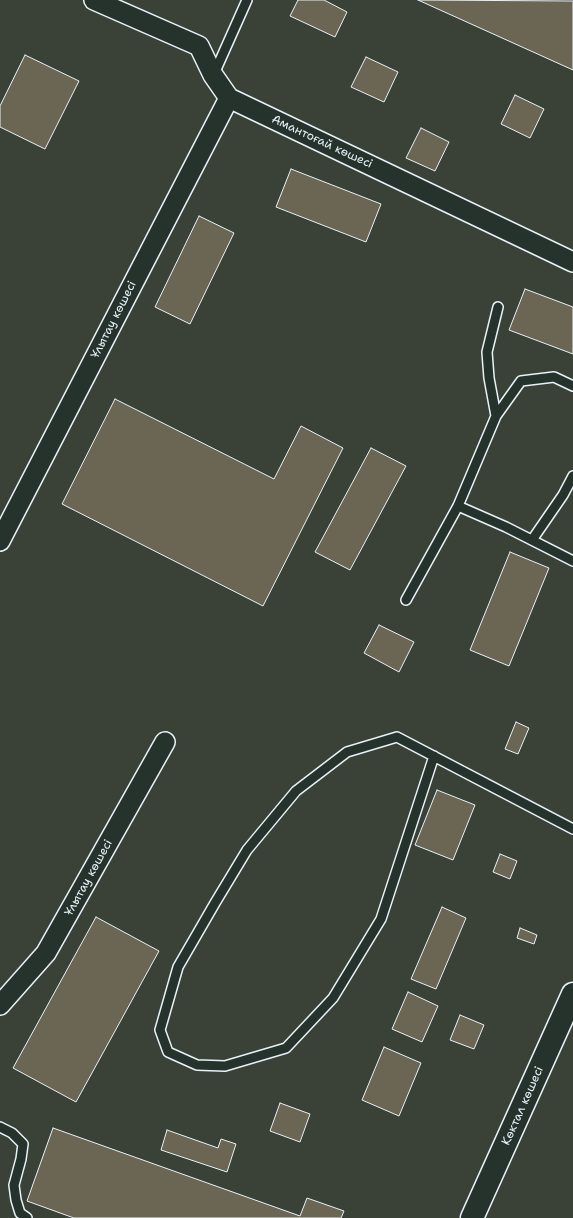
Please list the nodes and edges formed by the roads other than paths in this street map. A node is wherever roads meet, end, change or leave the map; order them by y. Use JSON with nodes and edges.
{"nodes":[{"id":1,"x":94,"y":0,"type":"edge"},
{"id":2,"x":247,"y":0,"type":"edge"},
{"id":3,"x":213,"y":75,"type":"junction"},
{"id":4,"x":229,"y":98,"type":"junction"},
{"id":5,"x":573,"y":262,"type":"edge"},
{"id":6,"x":498,"y":307,"type":"dead end"},
{"id":7,"x":573,"y":386,"type":"edge"},
{"id":8,"x":496,"y":416,"type":"junction"},
{"id":9,"x":573,"y":476,"type":"edge"},
{"id":10,"x":458,"y":506,"type":"junction"},
{"id":11,"x":532,"y":540,"type":"junction"},
{"id":12,"x":0,"y":541,"type":"edge"},
{"id":13,"x":573,"y":561,"type":"edge"},
{"id":14,"x":406,"y":600,"type":"dead end"},
{"id":15,"x":165,"y":742,"type":"dead end"},
{"id":16,"x":434,"y":756,"type":"junction"},
{"id":17,"x":573,"y":829,"type":"edge"},
{"id":18,"x":573,"y":994,"type":"edge"},
{"id":19,"x":0,"y":1005,"type":"edge"},
{"id":20,"x":0,"y":1126,"type":"edge"},
{"id":21,"x":27,"y":1218,"type":"edge"},
{"id":22,"x":472,"y":1218,"type":"edge"}],
"edges":[{"from":1,"to":3,"type":"street","name":"Амантоғай көшесі"},
{"from":2,"to":3,"type":"lane"},
{"from":3,"to":4,"type":"street","name":"Амантоғай көшесі"},
{"from":4,"to":5,"type":"street","name":"Амантоғай көшесі"},
{"from":4,"to":12,"type":"street","name":"Ұлытау көшесі"},
{"from":6,"to":8,"type":"lane"},
{"from":7,"to":8,"type":"lane"},
{"from":8,"to":10,"type":"lane"},
{"from":9,"to":11,"type":"lane"},
{"from":10,"to":11,"type":"lane"},
{"from":10,"to":14,"type":"lane"},
{"from":11,"to":13,"type":"lane"},
{"from":15,"to":19,"type":"street","name":"Ұлытау көшесі"},
{"from":16,"to":16,"type":"lane"},
{"from":16,"to":17,"type":"lane"},
{"from":18,"to":22,"type":"street","name":"Көктал көшесі"},
{"from":20,"to":21,"type":"lane"}]}
